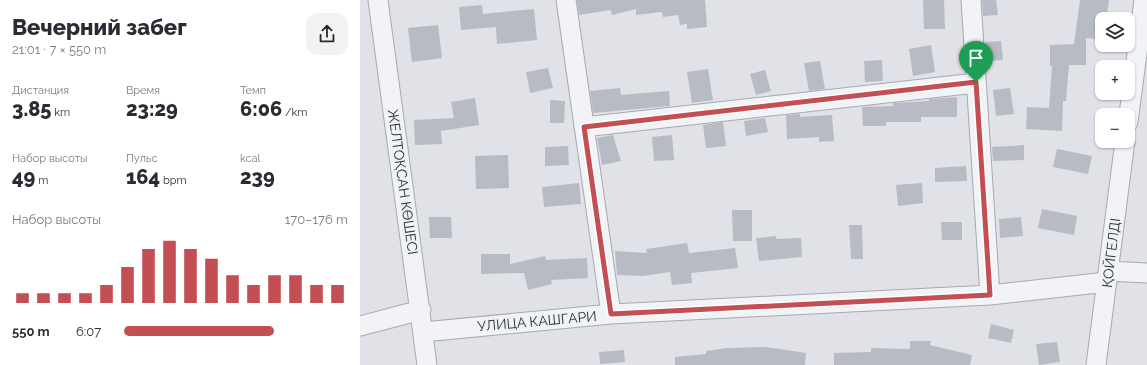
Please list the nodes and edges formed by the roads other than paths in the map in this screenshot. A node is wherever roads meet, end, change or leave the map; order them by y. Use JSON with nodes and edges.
{"nodes":[{"id":1,"x":378,"y":0,"type":"edge"},
{"id":2,"x":566,"y":0,"type":"edge"},
{"id":3,"x":972,"y":0,"type":"edge"},
{"id":4,"x":1144,"y":0,"type":"edge"},
{"id":5,"x":976,"y":82,"type":"junction"},
{"id":6,"x":1130,"y":108,"type":"edge"},
{"id":7,"x":584,"y":127,"type":"junction"},
{"id":8,"x":1124,"y":148,"type":"edge"},
{"id":9,"x":1147,"y":273,"type":"edge"},
{"id":10,"x":1107,"y":276,"type":"junction"},
{"id":11,"x":990,"y":295,"type":"junction"},
{"id":12,"x":421,"y":310,"type":"junction"},
{"id":13,"x":611,"y":314,"type":"junction"},
{"id":14,"x":360,"y":326,"type":"edge"},
{"id":15,"x":423,"y":332,"type":"junction"},
{"id":16,"x":427,"y":365,"type":"edge"},
{"id":17,"x":1096,"y":365,"type":"edge"}],
"edges":[{"from":1,"to":12,"type":"street","name":"ЖЕЛТОҚСАН КӨШЕСІ"},
{"from":2,"to":7,"type":"street"},
{"from":3,"to":5,"type":"street"},
{"from":4,"to":6,"type":"street"},
{"from":5,"to":7,"type":"street"},
{"from":5,"to":11,"type":"street"},
{"from":7,"to":13,"type":"street"},
{"from":8,"to":10,"type":"street","name":"ҚОЙГЕЛДІ"},
{"from":9,"to":10,"type":"street","name":"УЛИЦА КАШГАРИ"},
{"from":10,"to":11,"type":"street","name":"УЛИЦА КАШГАРИ"},
{"from":10,"to":17,"type":"street","name":"ҚОЙГЕЛДІ"},
{"from":11,"to":13,"type":"street","name":"УЛИЦА КАШГАРИ"},
{"from":12,"to":14,"type":"street"},
{"from":12,"to":15,"type":"street","name":"ЖЕЛТОҚСАН КӨШЕСІ"},
{"from":13,"to":15,"type":"street","name":"УЛИЦА КАШГАРИ"},
{"from":15,"to":16,"type":"street","name":"ЖЕЛТОҚСАН КӨШЕСІ"}]}
